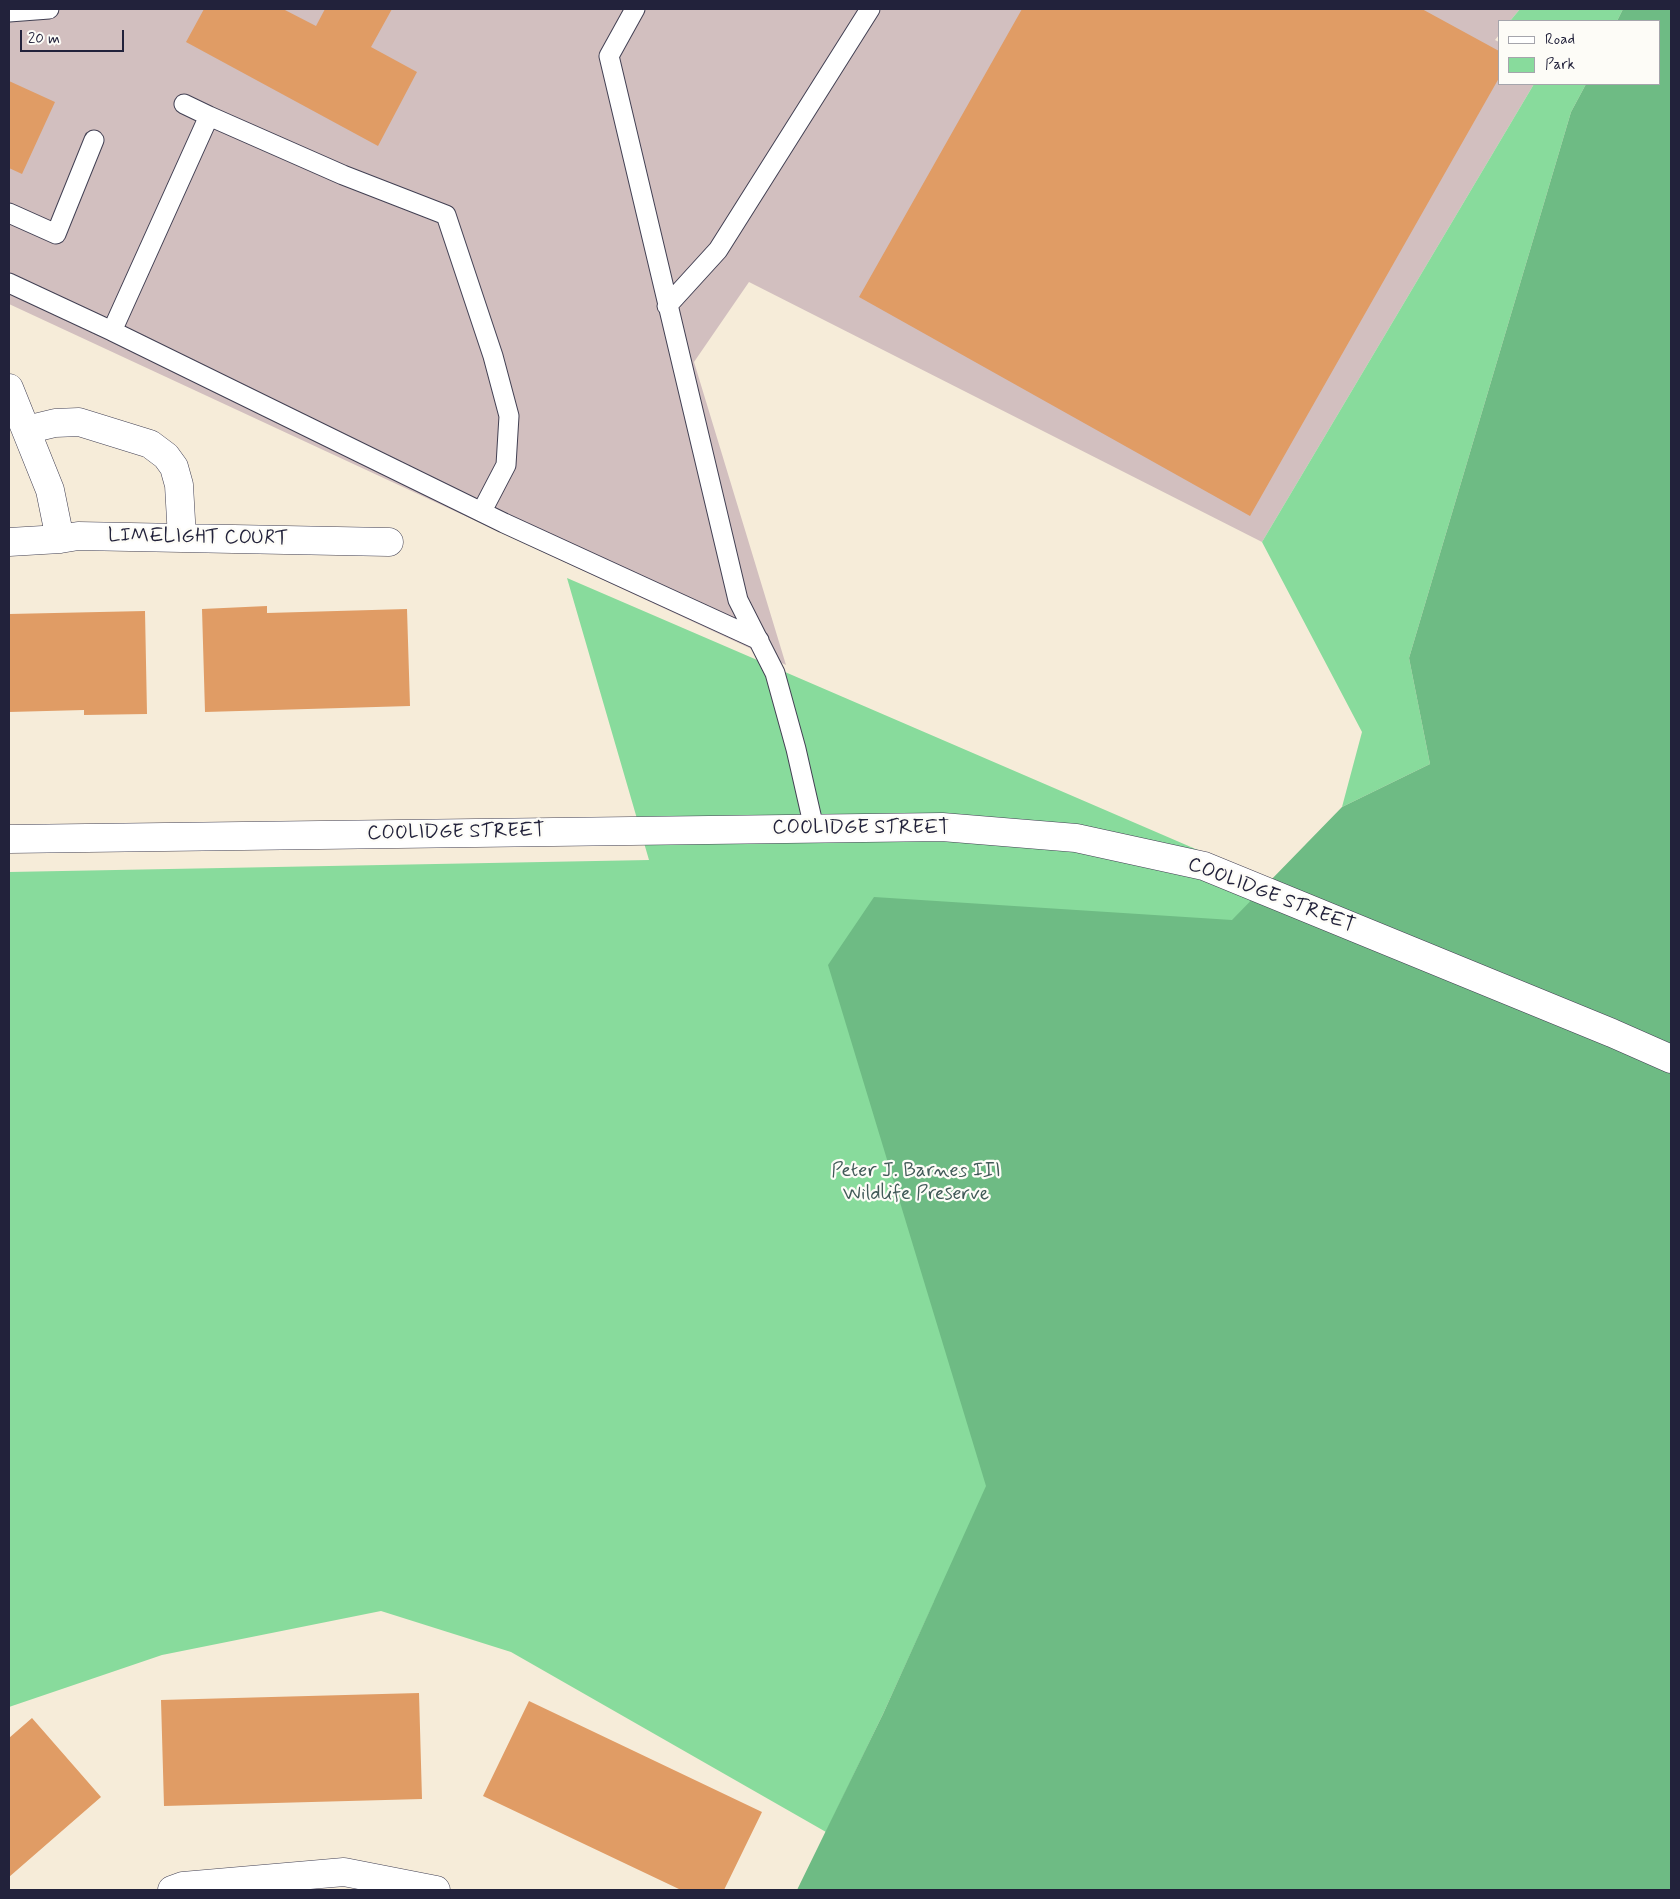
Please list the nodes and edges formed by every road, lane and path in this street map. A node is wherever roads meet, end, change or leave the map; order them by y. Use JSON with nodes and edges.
{"nodes":[{"id":1,"x":49,"y":9,"type":"edge"},
{"id":2,"x":635,"y":9,"type":"edge"},
{"id":3,"x":870,"y":9,"type":"edge"},
{"id":4,"x":9,"y":12,"type":"edge"},
{"id":5,"x":184,"y":104,"type":"dead end"},
{"id":6,"x":208,"y":116,"type":"junction"},
{"id":7,"x":94,"y":140,"type":"dead end"},
{"id":8,"x":9,"y":213,"type":"edge"},
{"id":9,"x":9,"y":283,"type":"edge"},
{"id":10,"x":667,"y":306,"type":"junction"},
{"id":11,"x":112,"y":331,"type":"junction"},
{"id":12,"x":9,"y":388,"type":"edge"},
{"id":13,"x":26,"y":430,"type":"junction"},
{"id":14,"x":482,"y":511,"type":"junction"},
{"id":15,"x":182,"y":538,"type":"junction"},
{"id":16,"x":60,"y":539,"type":"junction"},
{"id":17,"x":9,"y":542,"type":"edge"},
{"id":18,"x":388,"y":542,"type":"dead end"},
{"id":19,"x":759,"y":640,"type":"junction"},
{"id":20,"x":814,"y":828,"type":"junction"},
{"id":21,"x":9,"y":839,"type":"edge"},
{"id":22,"x":1671,"y":1059,"type":"edge"},
{"id":23,"x":172,"y":1890,"type":"edge"},
{"id":24,"x":436,"y":1890,"type":"edge"}],
"edges":[{"from":1,"to":4,"type":"lane"},
{"from":2,"to":10,"type":"lane"},
{"from":3,"to":10,"type":"lane"},
{"from":5,"to":6,"type":"lane"},
{"from":6,"to":11,"type":"lane"},
{"from":6,"to":14,"type":"lane"},
{"from":7,"to":8,"type":"lane"},
{"from":9,"to":11,"type":"lane"},
{"from":10,"to":19,"type":"lane"},
{"from":11,"to":14,"type":"lane"},
{"from":12,"to":13,"type":"street"},
{"from":13,"to":15,"type":"street"},
{"from":13,"to":16,"type":"street"},
{"from":14,"to":19,"type":"lane"},
{"from":15,"to":16,"type":"street","name":"LIMELIGHT COURT"},
{"from":15,"to":18,"type":"street","name":"LIMELIGHT COURT"},
{"from":16,"to":17,"type":"street","name":"LIMELIGHT COURT"},
{"from":19,"to":20,"type":"lane"},
{"from":20,"to":21,"type":"street","name":"COOLIDGE STREET"},
{"from":20,"to":22,"type":"street","name":"COOLIDGE STREET"},
{"from":23,"to":24,"type":"street"}]}
